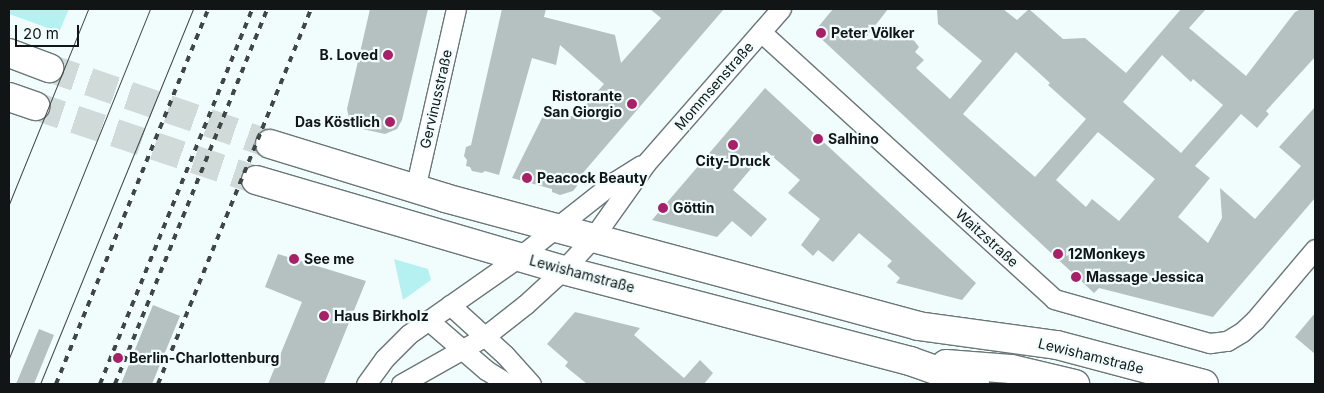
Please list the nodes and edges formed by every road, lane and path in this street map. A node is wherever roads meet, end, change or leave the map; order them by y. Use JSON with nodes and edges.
{"nodes":[{"id":1,"x":456,"y":9,"type":"edge"},
{"id":2,"x":781,"y":9,"type":"edge"},
{"id":3,"x":761,"y":32,"type":"junction"},
{"id":4,"x":9,"y":53,"type":"edge"},
{"id":5,"x":49,"y":68,"type":"tunnel mouth"},
{"id":6,"x":9,"y":97,"type":"edge"},
{"id":7,"x":35,"y":106,"type":"tunnel mouth"},
{"id":8,"x":270,"y":144,"type":"tunnel mouth"},
{"id":9,"x":646,"y":163,"type":"junction"},
{"id":10,"x":256,"y":180,"type":"tunnel mouth"},
{"id":11,"x":415,"y":190,"type":"junction"},
{"id":12,"x":554,"y":229,"type":"junction"},
{"id":13,"x":592,"y":239,"type":"junction"},
{"id":14,"x":1315,"y":249,"type":"edge"},
{"id":15,"x":519,"y":257,"type":"junction"},
{"id":16,"x":564,"y":270,"type":"junction"},
{"id":17,"x":450,"y":306,"type":"junction"},
{"id":18,"x":428,"y":320,"type":"junction"},
{"id":19,"x":918,"y":326,"type":"junction"},
{"id":20,"x":484,"y":337,"type":"junction"},
{"id":21,"x":463,"y":351,"type":"junction"},
{"id":22,"x":910,"y":361,"type":"junction"},
{"id":23,"x":1011,"y":369,"type":"junction"},
{"id":24,"x":366,"y":384,"type":"edge"},
{"id":25,"x":401,"y":384,"type":"edge"},
{"id":26,"x":508,"y":384,"type":"edge"},
{"id":27,"x":531,"y":384,"type":"edge"},
{"id":28,"x":975,"y":384,"type":"edge"},
{"id":29,"x":1075,"y":384,"type":"edge"},
{"id":30,"x":1204,"y":384,"type":"edge"}],
"edges":[{"from":1,"to":11,"type":"street","name":"Gervinusstraße"},
{"from":2,"to":3,"type":"street","name":"Mommsenstraße"},
{"from":3,"to":9,"type":"street","name":"Mommsenstraße"},
{"from":3,"to":14,"type":"street","name":"Waitzstraße"},
{"from":4,"to":5,"type":"main road"},
{"from":6,"to":7,"type":"main road"},
{"from":8,"to":11,"type":"main road","name":"Lewishamstraße"},
{"from":9,"to":12,"type":"street","name":"Mommsenstraße"},
{"from":9,"to":13,"type":"street","name":"Mommsenstraße"},
{"from":10,"to":15,"type":"main road","name":"Lewishamstraße"},
{"from":11,"to":12,"type":"main road","name":"Lewishamstraße"},
{"from":12,"to":13,"type":"main road","name":"Lewishamstraße"},
{"from":12,"to":15,"type":"street"},
{"from":13,"to":16,"type":"street","name":"Mommsenstraße"},
{"from":13,"to":19,"type":"main road","name":"Lewishamstraße"},
{"from":15,"to":16,"type":"main road","name":"Lewishamstraße"},
{"from":15,"to":17,"type":"street"},
{"from":16,"to":20,"type":"street"},
{"from":16,"to":22,"type":"main road","name":"Lewishamstraße"},
{"from":17,"to":18,"type":"street"},
{"from":17,"to":20,"type":"street"},
{"from":18,"to":21,"type":"street"},
{"from":18,"to":24,"type":"street"},
{"from":19,"to":23,"type":"main road","name":"Lewishamstraße"},
{"from":19,"to":30,"type":"main road","name":"Lewishamstraße"},
{"from":20,"to":21,"type":"street"},
{"from":20,"to":27,"type":"street"},
{"from":21,"to":25,"type":"street"},
{"from":21,"to":26,"type":"street"},
{"from":22,"to":23,"type":"main road","name":"Lewishamstraße"},
{"from":22,"to":28,"type":"main road","name":"Lewishamstraße"},
{"from":23,"to":29,"type":"main road","name":"Lewishamstraße"}]}
